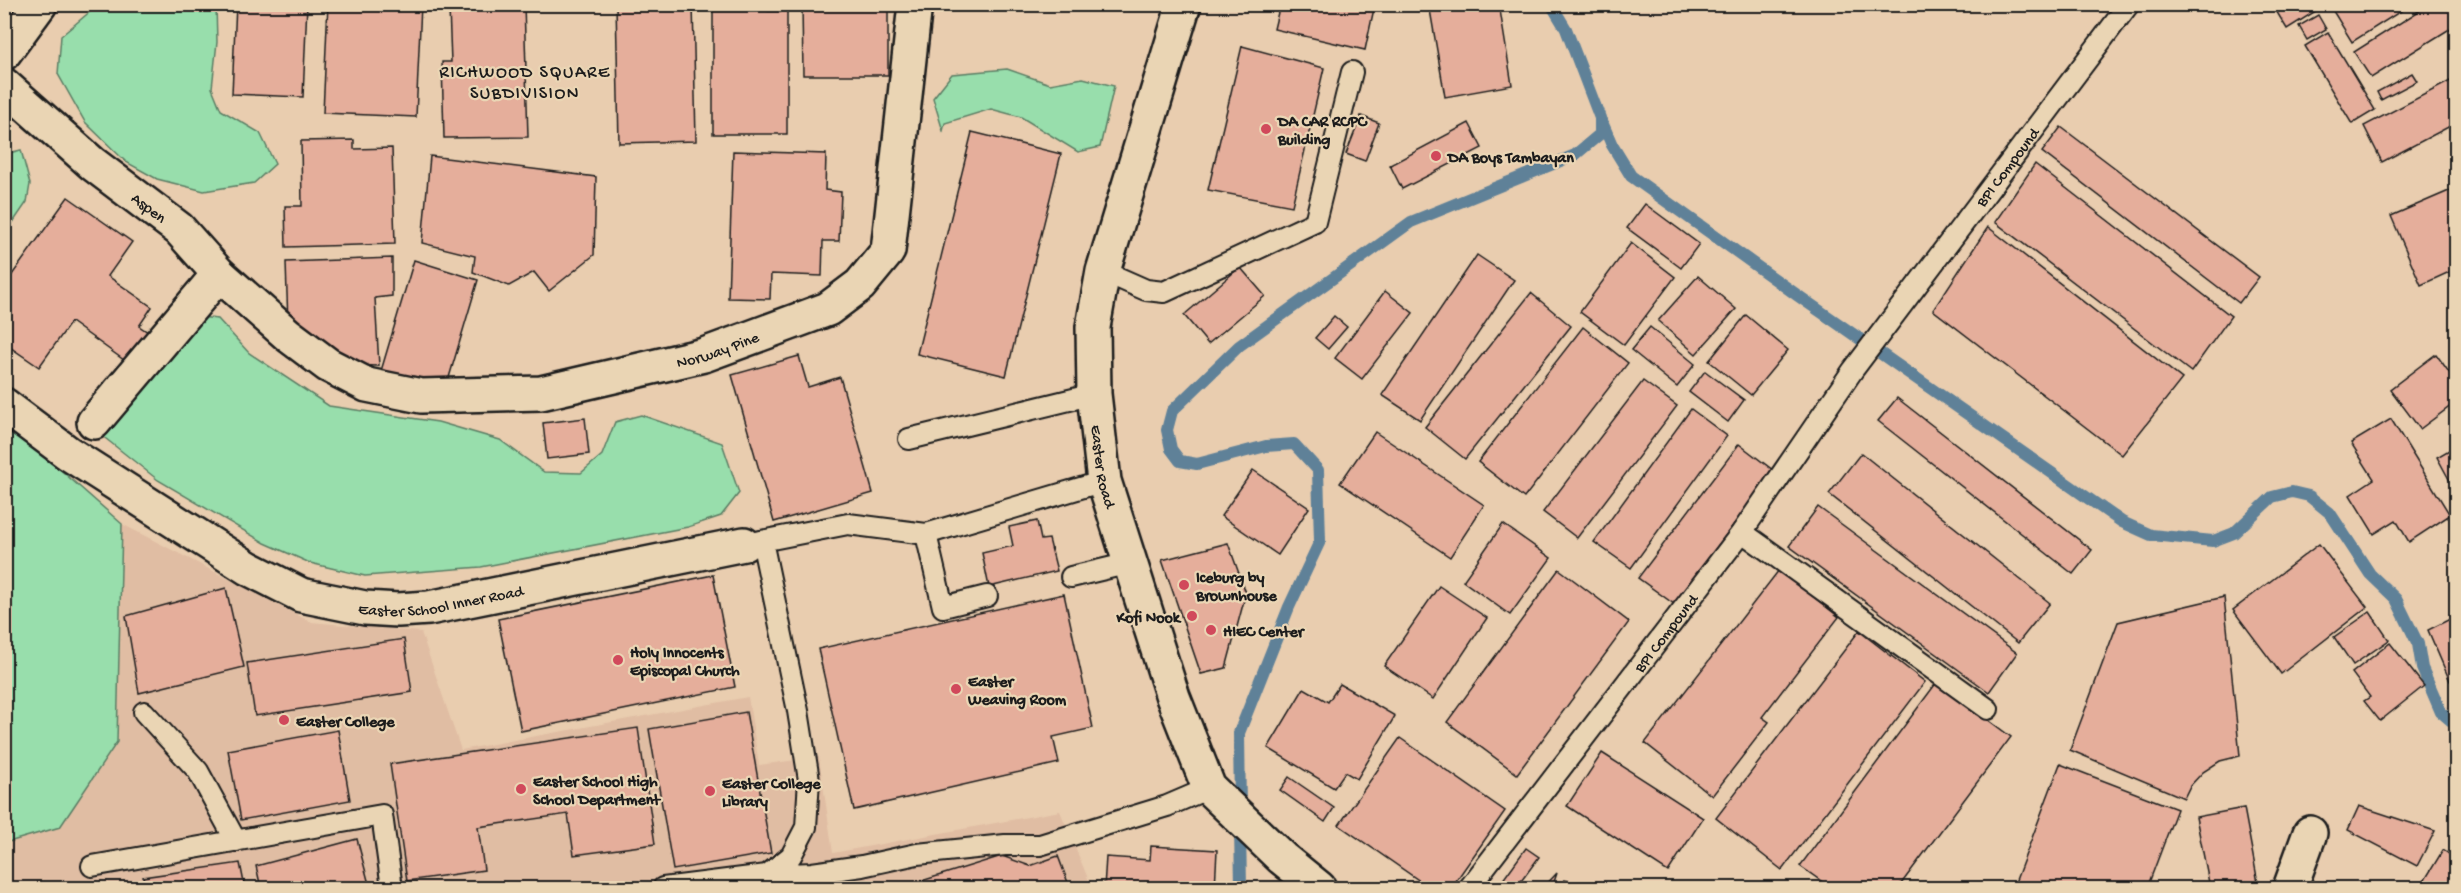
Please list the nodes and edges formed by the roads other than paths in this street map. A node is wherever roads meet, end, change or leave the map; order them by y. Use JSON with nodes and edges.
{"nodes":[{"id":1,"x":40,"y":4,"type":"edge"},
{"id":2,"x":915,"y":4,"type":"edge"},
{"id":3,"x":1184,"y":4,"type":"edge"},
{"id":4,"x":2129,"y":4,"type":"edge"},
{"id":5,"x":4,"y":53,"type":"edge"},
{"id":6,"x":1352,"y":72,"type":"dead end"},
{"id":7,"x":4,"y":86,"type":"edge"},
{"id":8,"x":1103,"y":271,"type":"junction"},
{"id":9,"x":219,"y":274,"type":"junction"},
{"id":10,"x":288,"y":335,"type":"joint"},
{"id":11,"x":1094,"y":394,"type":"junction"},
{"id":12,"x":4,"y":405,"type":"edge"},
{"id":13,"x":94,"y":422,"type":"dead end"},
{"id":14,"x":909,"y":439,"type":"dead end"},
{"id":15,"x":1104,"y":481,"type":"junction"},
{"id":16,"x":1742,"y":532,"type":"junction"},
{"id":17,"x":926,"y":534,"type":"junction"},
{"id":18,"x":753,"y":543,"type":"junction"},
{"id":19,"x":1130,"y":563,"type":"junction"},
{"id":20,"x":1071,"y":577,"type":"dead end"},
{"id":21,"x":987,"y":596,"type":"dead end"},
{"id":22,"x":1988,"y":709,"type":"dead end"},
{"id":23,"x":144,"y":712,"type":"dead end"},
{"id":24,"x":1218,"y":796,"type":"junction"},
{"id":25,"x":2310,"y":832,"type":"dead end"},
{"id":26,"x":236,"y":841,"type":"junction"},
{"id":27,"x":92,"y":867,"type":"dead end"},
{"id":28,"x":767,"y":875,"type":"junction"},
{"id":29,"x":1313,"y":884,"type":"edge"},
{"id":30,"x":392,"y":888,"type":"edge"},
{"id":31,"x":663,"y":888,"type":"edge"},
{"id":32,"x":1469,"y":888,"type":"edge"},
{"id":33,"x":2290,"y":888,"type":"edge"}],
"edges":[{"from":1,"to":5,"type":"street"},
{"from":2,"to":10,"type":"street","name":"Norway Pine"},
{"from":3,"to":8,"type":"street","name":"Easter Road"},
{"from":4,"to":16,"type":"lane","name":"BPI Compound"},
{"from":6,"to":8,"type":"lane"},
{"from":7,"to":9,"type":"street","name":"Aspen"},
{"from":8,"to":11,"type":"street","name":"Easter Road"},
{"from":9,"to":10,"type":"street","name":"Aspen"},
{"from":9,"to":13,"type":"street"},
{"from":11,"to":14,"type":"lane"},
{"from":11,"to":15,"type":"street","name":"Easter Road"},
{"from":12,"to":18,"type":"street","name":"Easter School Inner Road"},
{"from":15,"to":17,"type":"lane"},
{"from":15,"to":19,"type":"street","name":"Easter Road"},
{"from":16,"to":22,"type":"lane"},
{"from":16,"to":32,"type":"lane","name":"BPI Compound"},
{"from":17,"to":18,"type":"lane","name":"Easter School Inner Road"},
{"from":17,"to":21,"type":"lane"},
{"from":18,"to":28,"type":"lane"},
{"from":19,"to":20,"type":"lane"},
{"from":19,"to":24,"type":"street","name":"Easter Road"},
{"from":23,"to":26,"type":"lane"},
{"from":24,"to":28,"type":"lane"},
{"from":24,"to":29,"type":"street","name":"Easter Road"},
{"from":25,"to":33,"type":"street"},
{"from":26,"to":27,"type":"lane"},
{"from":26,"to":30,"type":"lane"},
{"from":28,"to":31,"type":"lane"}]}
